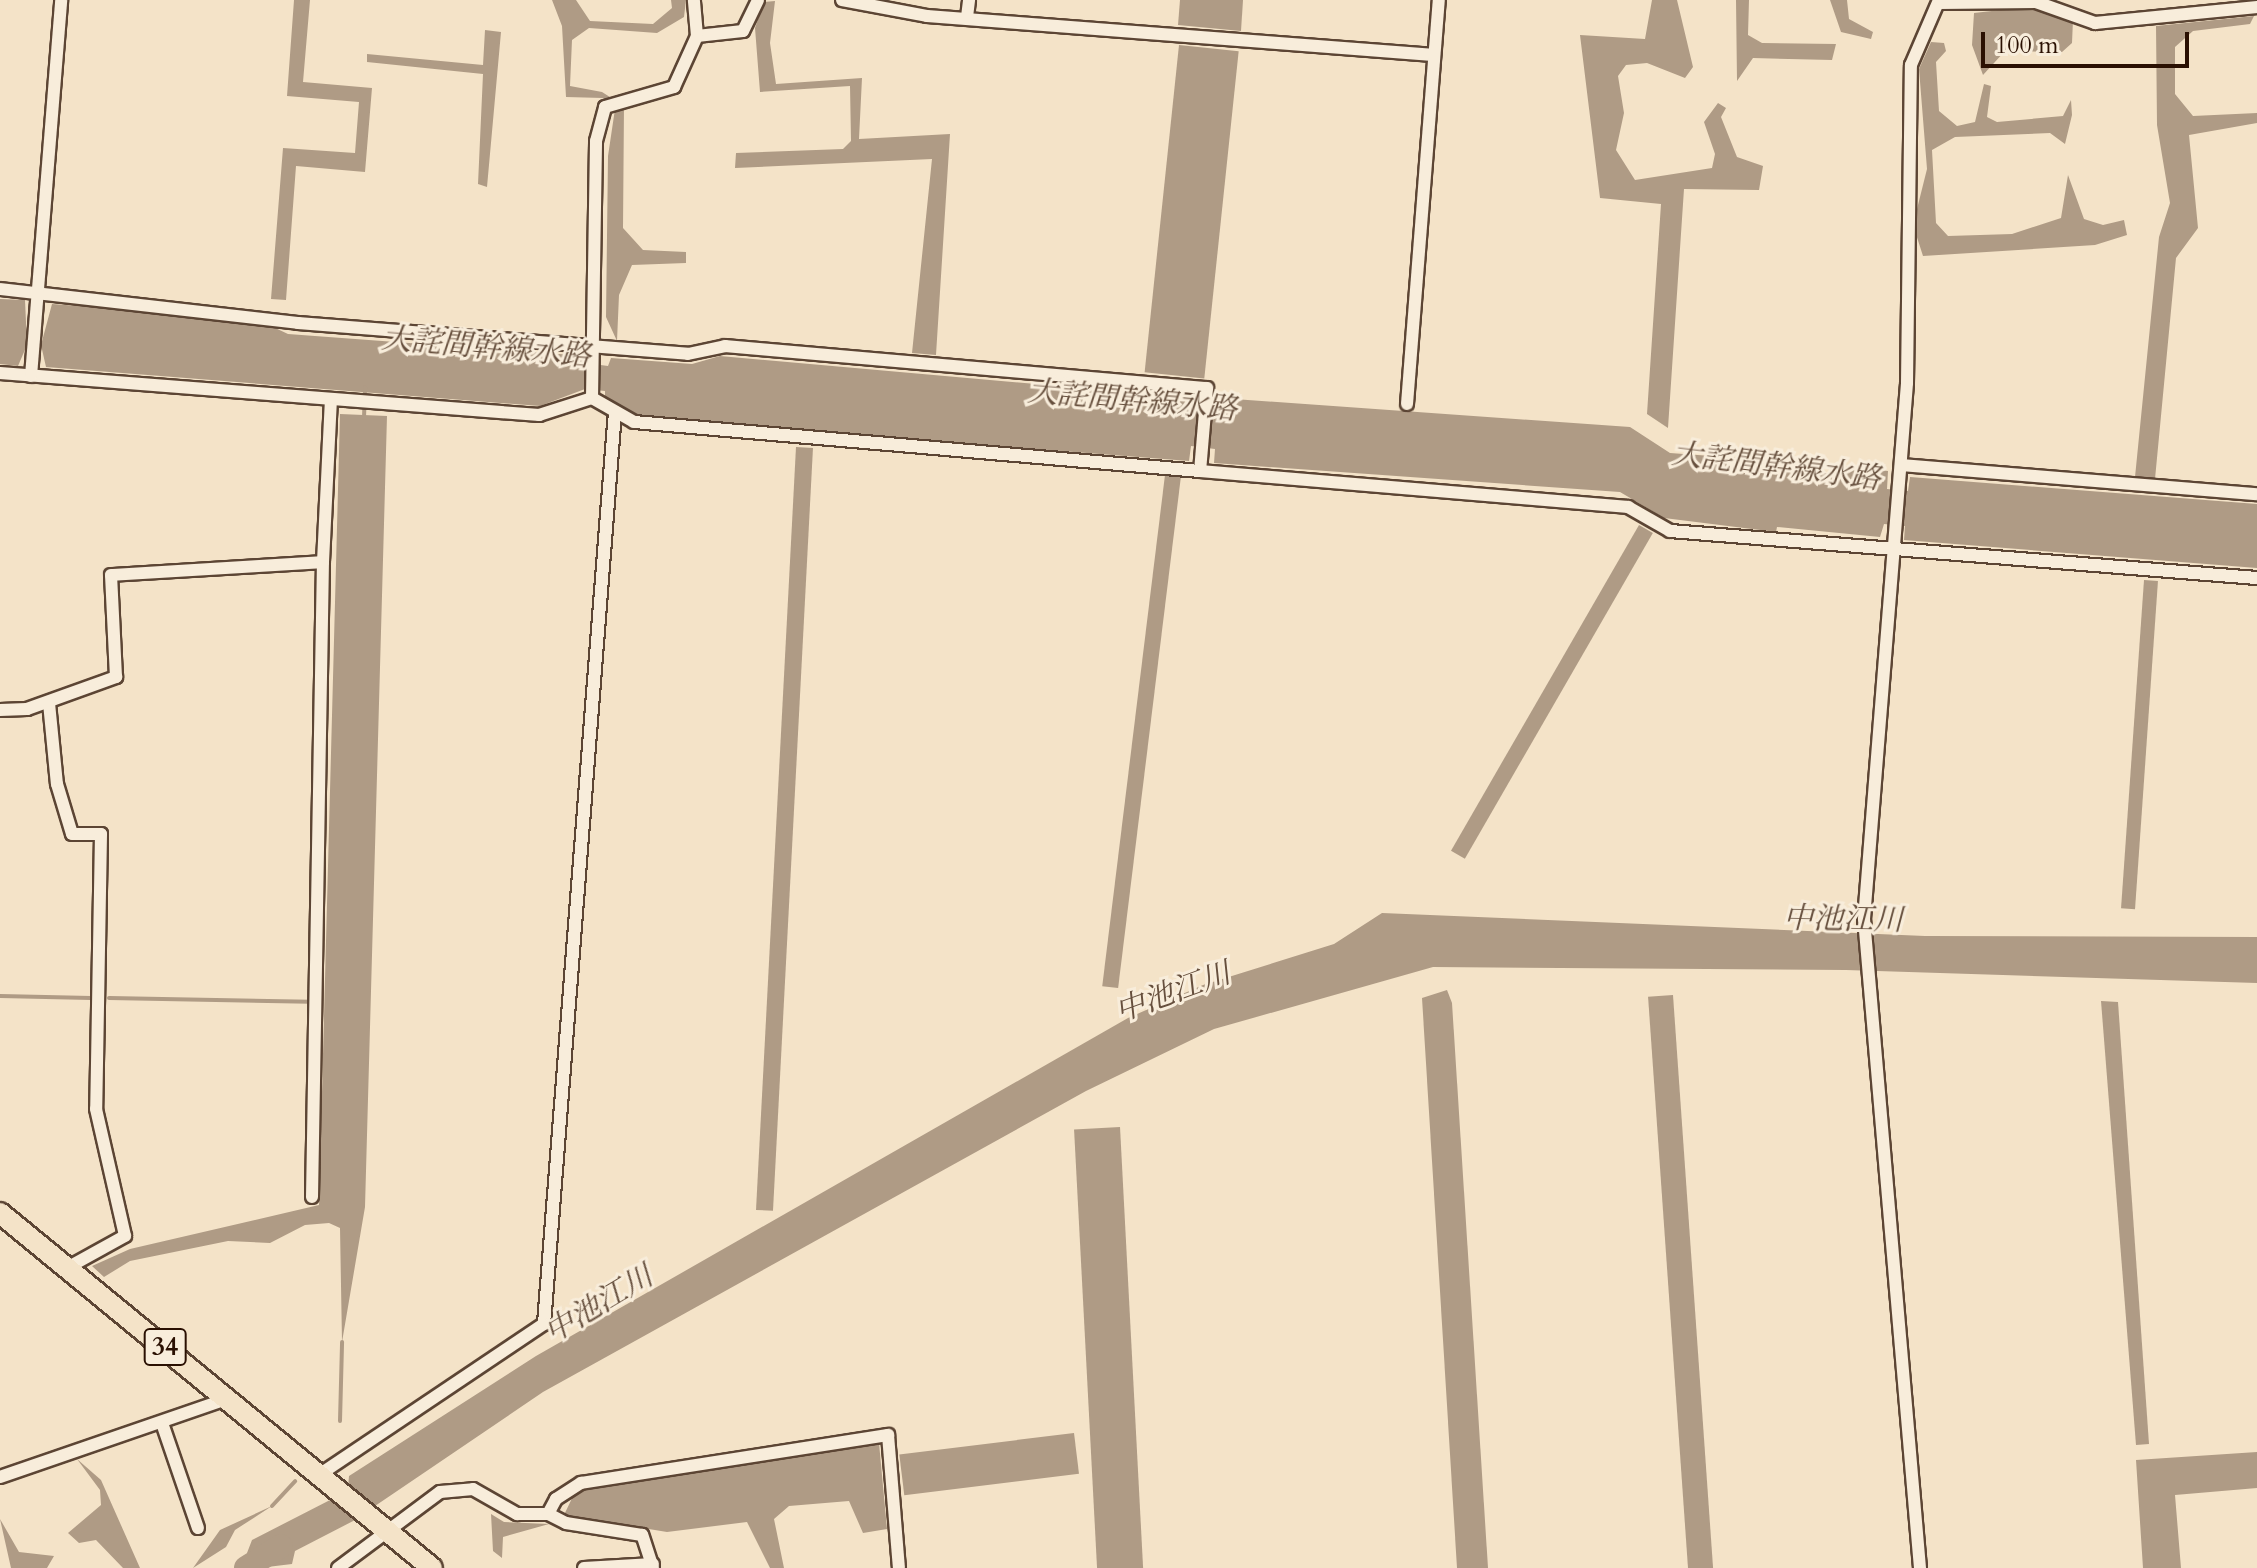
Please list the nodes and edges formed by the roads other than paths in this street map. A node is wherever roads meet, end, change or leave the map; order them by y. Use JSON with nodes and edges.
{"nodes":[{"id":1,"x":61,"y":0,"type":"edge"},
{"id":2,"x":694,"y":0,"type":"edge"},
{"id":3,"x":758,"y":0,"type":"edge"},
{"id":4,"x":842,"y":0,"type":"edge"},
{"id":5,"x":969,"y":0,"type":"edge"},
{"id":6,"x":1439,"y":0,"type":"edge"},
{"id":7,"x":1939,"y":1,"type":"edge"},
{"id":8,"x":2257,"y":7,"type":"edge"},
{"id":9,"x":967,"y":17,"type":"junction"},
{"id":10,"x":697,"y":36,"type":"junction"},
{"id":11,"x":1434,"y":55,"type":"junction"},
{"id":12,"x":0,"y":289,"type":"edge"},
{"id":13,"x":38,"y":291,"type":"junction"},
{"id":14,"x":596,"y":354,"type":"junction"},
{"id":15,"x":0,"y":373,"type":"edge"},
{"id":16,"x":31,"y":376,"type":"junction"},
{"id":17,"x":592,"y":398,"type":"junction"},
{"id":18,"x":331,"y":401,"type":"junction"},
{"id":19,"x":1407,"y":404,"type":"dead end"},
{"id":20,"x":615,"y":412,"type":"junction"},
{"id":21,"x":1901,"y":465,"type":"junction"},
{"id":22,"x":1200,"y":471,"type":"junction"},
{"id":23,"x":2257,"y":494,"type":"edge"},
{"id":24,"x":1892,"y":547,"type":"junction"},
{"id":25,"x":323,"y":562,"type":"junction"},
{"id":26,"x":2257,"y":578,"type":"edge"},
{"id":27,"x":49,"y":703,"type":"junction"},
{"id":28,"x":0,"y":710,"type":"edge"},
{"id":29,"x":312,"y":1197,"type":"dead end"},
{"id":30,"x":0,"y":1213,"type":"edge"},
{"id":31,"x":67,"y":1268,"type":"junction"},
{"id":32,"x":227,"y":1399,"type":"junction"},
{"id":33,"x":162,"y":1423,"type":"junction"},
{"id":34,"x":0,"y":1477,"type":"edge"},
{"id":35,"x":324,"y":1479,"type":"junction"},
{"id":36,"x":548,"y":1514,"type":"junction"},
{"id":37,"x":382,"y":1527,"type":"junction"},
{"id":38,"x":198,"y":1528,"type":"dead end"},
{"id":39,"x":653,"y":1566,"type":"edge"},
{"id":40,"x":338,"y":1568,"type":"edge"},
{"id":41,"x":432,"y":1568,"type":"edge"},
{"id":42,"x":584,"y":1568,"type":"edge"},
{"id":43,"x":899,"y":1568,"type":"edge"},
{"id":44,"x":1920,"y":1568,"type":"edge"}],
"edges":[{"from":1,"to":13,"type":"street"},
{"from":2,"to":10,"type":"street"},
{"from":3,"to":10,"type":"street"},
{"from":4,"to":9,"type":"street"},
{"from":5,"to":9,"type":"street"},
{"from":6,"to":11,"type":"street"},
{"from":7,"to":8,"type":"street"},
{"from":7,"to":21,"type":"street"},
{"from":9,"to":11,"type":"street"},
{"from":10,"to":14,"type":"street"},
{"from":11,"to":19,"type":"street"},
{"from":12,"to":13,"type":"street"},
{"from":13,"to":14,"type":"street"},
{"from":13,"to":16,"type":"street"},
{"from":14,"to":17,"type":"street"},
{"from":14,"to":22,"type":"street"},
{"from":15,"to":16,"type":"street"},
{"from":16,"to":18,"type":"street"},
{"from":17,"to":18,"type":"street"},
{"from":17,"to":20,"type":"street"},
{"from":18,"to":25,"type":"street"},
{"from":20,"to":22,"type":"street"},
{"from":20,"to":35,"type":"street"},
{"from":21,"to":23,"type":"street"},
{"from":21,"to":24,"type":"street"},
{"from":22,"to":24,"type":"street"},
{"from":24,"to":26,"type":"street"},
{"from":24,"to":44,"type":"street"},
{"from":25,"to":27,"type":"street"},
{"from":25,"to":29,"type":"street"},
{"from":27,"to":28,"type":"street"},
{"from":27,"to":31,"type":"street"},
{"from":30,"to":31,"type":"highway","number":"34"},
{"from":31,"to":32,"type":"highway","number":"34"},
{"from":32,"to":33,"type":"street"},
{"from":32,"to":35,"type":"highway","number":"34"},
{"from":33,"to":34,"type":"street"},
{"from":33,"to":38,"type":"street"},
{"from":35,"to":37,"type":"highway","number":"34"},
{"from":36,"to":37,"type":"street"},
{"from":36,"to":39,"type":"street"},
{"from":36,"to":43,"type":"street"},
{"from":37,"to":40,"type":"street"},
{"from":37,"to":41,"type":"highway","number":"34"},
{"from":39,"to":42,"type":"street"}]}
